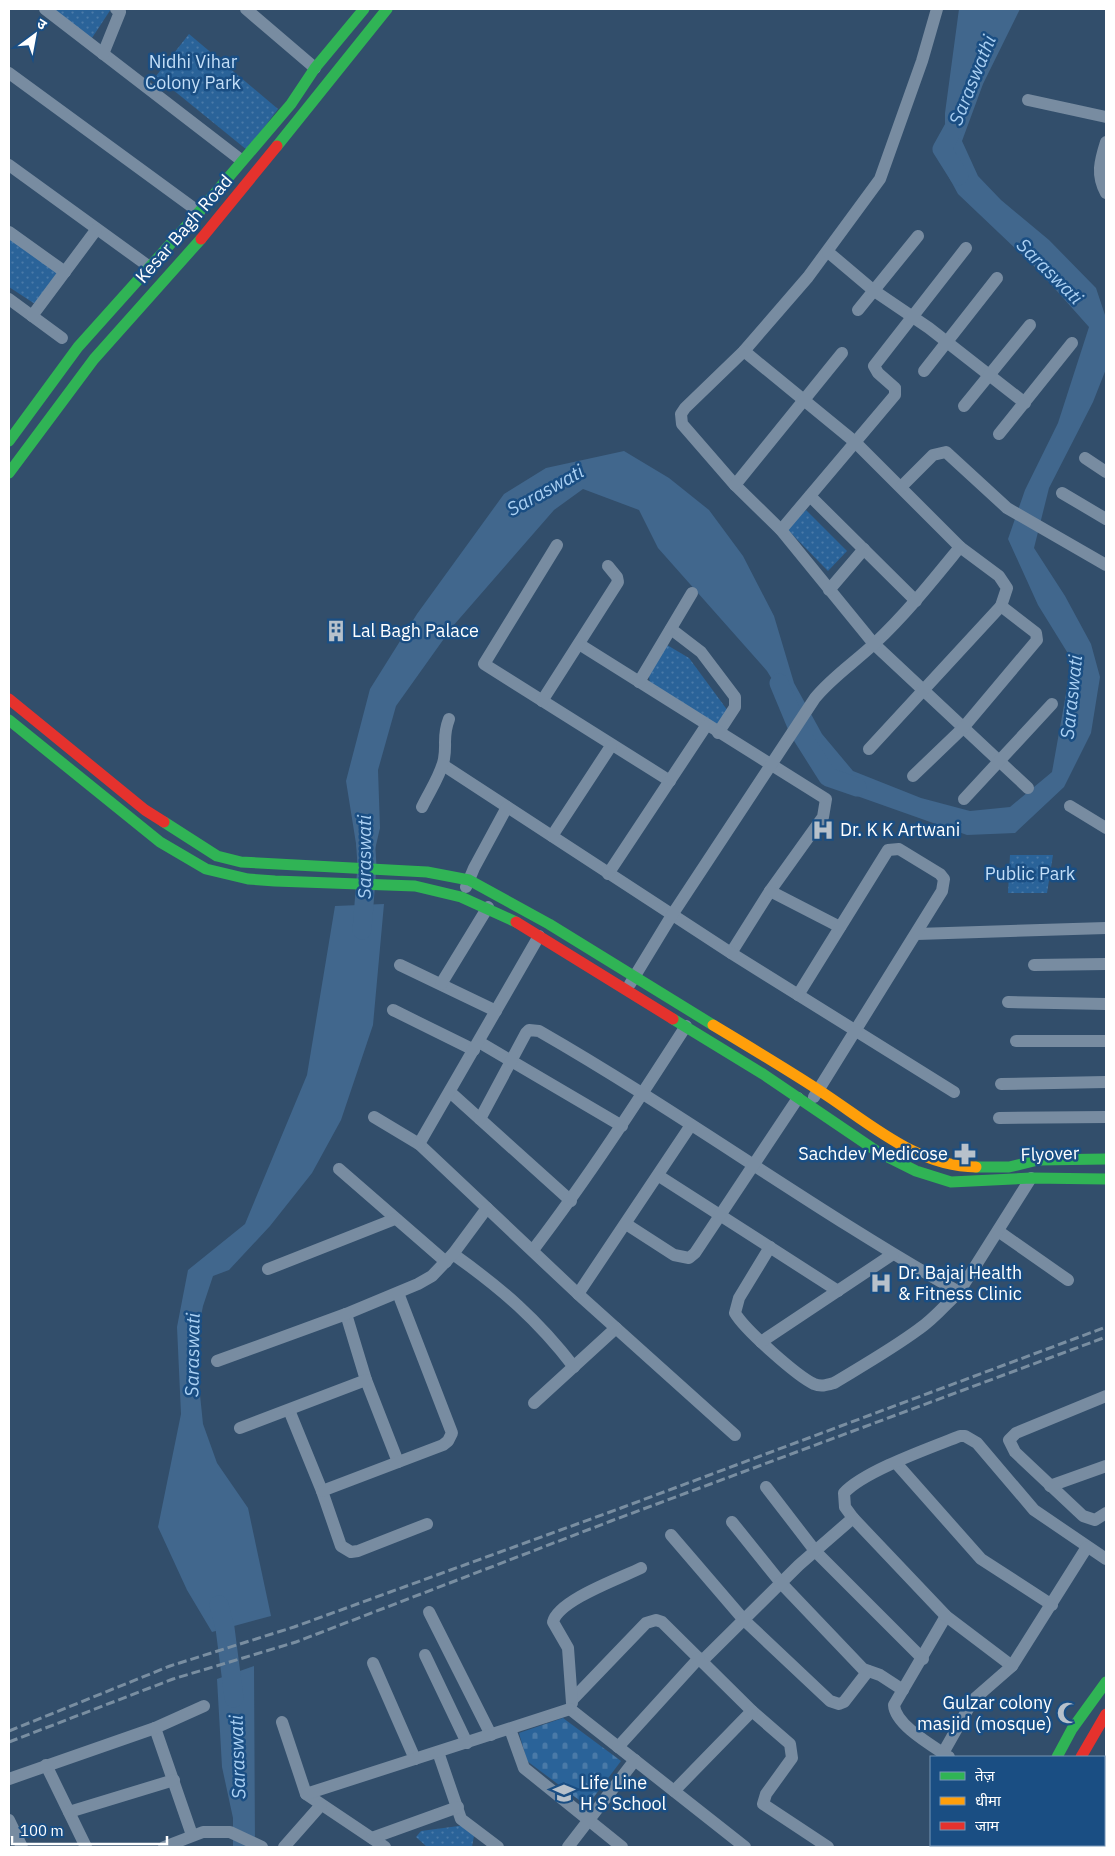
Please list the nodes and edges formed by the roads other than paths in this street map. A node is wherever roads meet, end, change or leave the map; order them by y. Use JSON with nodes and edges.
{"nodes":[{"id":1,"x":45,"y":9,"type":"edge"},
{"id":2,"x":116,"y":9,"type":"edge"},
{"id":3,"x":246,"y":9,"type":"edge"},
{"id":4,"x":364,"y":9,"type":"edge"},
{"id":5,"x":387,"y":9,"type":"edge"},
{"id":6,"x":937,"y":9,"type":"edge"},
{"id":7,"x":103,"y":54,"type":"junction"},
{"id":8,"x":315,"y":68,"type":"junction"},
{"id":9,"x":9,"y":73,"type":"edge"},
{"id":10,"x":1028,"y":100,"type":"dead end"},
{"id":11,"x":1106,"y":117,"type":"edge"},
{"id":12,"x":1106,"y":142,"type":"edge"},
{"id":13,"x":241,"y":160,"type":"junction"},
{"id":14,"x":9,"y":165,"type":"edge"},
{"id":15,"x":1106,"y":193,"type":"edge"},
{"id":16,"x":200,"y":212,"type":"junction"},
{"id":17,"x":96,"y":230,"type":"junction"},
{"id":18,"x":9,"y":232,"type":"edge"},
{"id":19,"x":918,"y":236,"type":"dead end"},
{"id":20,"x":966,"y":248,"type":"dead end"},
{"id":21,"x":828,"y":252,"type":"junction"},
{"id":22,"x":151,"y":268,"type":"junction"},
{"id":23,"x":65,"y":272,"type":"junction"},
{"id":24,"x":997,"y":278,"type":"dead end"},
{"id":25,"x":873,"y":290,"type":"junction"},
{"id":26,"x":9,"y":300,"type":"edge"},
{"id":27,"x":858,"y":310,"type":"dead end"},
{"id":28,"x":912,"y":315,"type":"junction"},
{"id":29,"x":32,"y":316,"type":"junction"},
{"id":30,"x":1030,"y":325,"type":"dead end"},
{"id":31,"x":62,"y":338,"type":"dead end"},
{"id":32,"x":947,"y":342,"type":"junction"},
{"id":33,"x":1072,"y":342,"type":"dead end"},
{"id":34,"x":744,"y":351,"type":"junction"},
{"id":35,"x":842,"y":353,"type":"dead end"},
{"id":36,"x":924,"y":371,"type":"dead end"},
{"id":37,"x":990,"y":376,"type":"junction"},
{"id":38,"x":804,"y":399,"type":"junction"},
{"id":39,"x":1025,"y":403,"type":"junction"},
{"id":40,"x":964,"y":406,"type":"dead end"},
{"id":41,"x":999,"y":434,"type":"dead end"},
{"id":42,"x":9,"y":441,"type":"edge"},
{"id":43,"x":855,"y":442,"type":"junction"},
{"id":44,"x":1085,"y":458,"type":"dead end"},
{"id":45,"x":1106,"y":472,"type":"edge"},
{"id":46,"x":9,"y":473,"type":"edge"},
{"id":47,"x":735,"y":485,"type":"junction"},
{"id":48,"x":901,"y":487,"type":"junction"},
{"id":49,"x":1062,"y":493,"type":"dead end"},
{"id":50,"x":810,"y":496,"type":"junction"},
{"id":51,"x":1106,"y":519,"type":"edge"},
{"id":52,"x":781,"y":530,"type":"junction"},
{"id":53,"x":557,"y":545,"type":"dead end"},
{"id":54,"x":960,"y":547,"type":"junction"},
{"id":55,"x":864,"y":549,"type":"junction"},
{"id":56,"x":1106,"y":565,"type":"edge"},
{"id":57,"x":608,"y":566,"type":"dead end"},
{"id":58,"x":830,"y":590,"type":"junction"},
{"id":59,"x":692,"y":593,"type":"dead end"},
{"id":60,"x":916,"y":600,"type":"junction"},
{"id":61,"x":1001,"y":606,"type":"junction"},
{"id":62,"x":671,"y":629,"type":"junction"},
{"id":63,"x":578,"y":644,"type":"junction"},
{"id":64,"x":874,"y":644,"type":"junction"},
{"id":65,"x":638,"y":682,"type":"junction"},
{"id":66,"x":922,"y":689,"type":"junction"},
{"id":67,"x":9,"y":699,"type":"edge"},
{"id":68,"x":542,"y":701,"type":"junction"},
{"id":69,"x":1052,"y":704,"type":"dead end"},
{"id":70,"x":449,"y":719,"type":"dead end"},
{"id":71,"x":9,"y":720,"type":"edge"},
{"id":72,"x":706,"y":726,"type":"junction"},
{"id":73,"x":963,"y":728,"type":"junction"},
{"id":74,"x":718,"y":733,"type":"junction"},
{"id":75,"x":611,"y":746,"type":"junction"},
{"id":76,"x":869,"y":749,"type":"dead end"},
{"id":77,"x":1000,"y":761,"type":"junction"},
{"id":78,"x":443,"y":765,"type":"junction"},
{"id":79,"x":771,"y":766,"type":"junction"},
{"id":80,"x":913,"y":776,"type":"dead end"},
{"id":81,"x":670,"y":781,"type":"junction"},
{"id":82,"x":1028,"y":788,"type":"dead end"},
{"id":83,"x":964,"y":799,"type":"dead end"},
{"id":84,"x":1070,"y":806,"type":"dead end"},
{"id":85,"x":422,"y":807,"type":"dead end"},
{"id":86,"x":507,"y":807,"type":"junction"},
{"id":87,"x":1106,"y":828,"type":"edge"},
{"id":88,"x":552,"y":836,"type":"junction"},
{"id":89,"x":608,"y":874,"type":"junction"},
{"id":90,"x":469,"y":880,"type":"junction"},
{"id":91,"x":770,"y":891,"type":"junction"},
{"id":92,"x":463,"y":897,"type":"junction"},
{"id":93,"x":488,"y":907,"type":"junction"},
{"id":94,"x":672,"y":915,"type":"junction"},
{"id":95,"x":840,"y":927,"type":"junction"},
{"id":96,"x":1106,"y":928,"type":"edge"},
{"id":97,"x":917,"y":934,"type":"junction"},
{"id":98,"x":540,"y":936,"type":"junction"},
{"id":99,"x":731,"y":953,"type":"junction"},
{"id":100,"x":1106,"y":964,"type":"edge"},
{"id":101,"x":400,"y":965,"type":"dead end"},
{"id":102,"x":1034,"y":965,"type":"dead end"},
{"id":103,"x":634,"y":977,"type":"junction"},
{"id":104,"x":441,"y":984,"type":"junction"},
{"id":105,"x":627,"y":989,"type":"junction"},
{"id":106,"x":798,"y":995,"type":"junction"},
{"id":107,"x":1008,"y":1002,"type":"dead end"},
{"id":108,"x":1106,"y":1004,"type":"edge"},
{"id":109,"x":393,"y":1010,"type":"dead end"},
{"id":110,"x":496,"y":1011,"type":"junction"},
{"id":111,"x":686,"y":1026,"type":"junction"},
{"id":112,"x":856,"y":1031,"type":"junction"},
{"id":113,"x":1016,"y":1040,"type":"dead end"},
{"id":114,"x":1106,"y":1041,"type":"edge"},
{"id":115,"x":476,"y":1046,"type":"junction"},
{"id":116,"x":511,"y":1061,"type":"junction"},
{"id":117,"x":1106,"y":1082,"type":"edge"},
{"id":118,"x":1001,"y":1084,"type":"dead end"},
{"id":119,"x":819,"y":1090,"type":"junction"},
{"id":120,"x":450,"y":1092,"type":"junction"},
{"id":121,"x":954,"y":1092,"type":"dead end"},
{"id":122,"x":642,"y":1094,"type":"junction"},
{"id":123,"x":798,"y":1098,"type":"junction"},
{"id":124,"x":809,"y":1106,"type":"junction"},
{"id":125,"x":374,"y":1117,"type":"dead end"},
{"id":126,"x":1106,"y":1117,"type":"edge"},
{"id":127,"x":998,"y":1118,"type":"dead end"},
{"id":128,"x":480,"y":1119,"type":"junction"},
{"id":129,"x":691,"y":1125,"type":"junction"},
{"id":130,"x":622,"y":1126,"type":"junction"},
{"id":131,"x":419,"y":1144,"type":"junction"},
{"id":132,"x":1106,"y":1159,"type":"edge"},
{"id":133,"x":753,"y":1164,"type":"junction"},
{"id":134,"x":339,"y":1169,"type":"dead end"},
{"id":135,"x":1106,"y":1170,"type":"edge"},
{"id":136,"x":994,"y":1174,"type":"junction"},
{"id":137,"x":659,"y":1176,"type":"junction"},
{"id":138,"x":1031,"y":1178,"type":"junction"},
{"id":139,"x":1106,"y":1179,"type":"edge"},
{"id":140,"x":571,"y":1201,"type":"junction"},
{"id":141,"x":487,"y":1208,"type":"junction"},
{"id":142,"x":721,"y":1215,"type":"junction"},
{"id":143,"x":395,"y":1219,"type":"junction"},
{"id":144,"x":626,"y":1224,"type":"junction"},
{"id":145,"x":998,"y":1231,"type":"junction"},
{"id":146,"x":770,"y":1246,"type":"junction"},
{"id":147,"x":533,"y":1250,"type":"junction"},
{"id":148,"x":892,"y":1254,"type":"junction"},
{"id":149,"x":450,"y":1258,"type":"junction"},
{"id":150,"x":268,"y":1269,"type":"dead end"},
{"id":151,"x":1068,"y":1280,"type":"dead end"},
{"id":152,"x":838,"y":1290,"type":"junction"},
{"id":153,"x":959,"y":1292,"type":"junction"},
{"id":154,"x":398,"y":1293,"type":"junction"},
{"id":155,"x":578,"y":1294,"type":"junction"},
{"id":156,"x":346,"y":1314,"type":"junction"},
{"id":157,"x":616,"y":1328,"type":"junction"},
{"id":158,"x":761,"y":1342,"type":"junction"},
{"id":159,"x":216,"y":1361,"type":"dead end"},
{"id":160,"x":574,"y":1367,"type":"junction"},
{"id":161,"x":366,"y":1380,"type":"junction"},
{"id":162,"x":1106,"y":1396,"type":"edge"},
{"id":163,"x":534,"y":1403,"type":"dead end"},
{"id":164,"x":289,"y":1410,"type":"junction"},
{"id":165,"x":240,"y":1428,"type":"dead end"},
{"id":166,"x":735,"y":1435,"type":"dead end"},
{"id":167,"x":398,"y":1462,"type":"junction"},
{"id":168,"x":896,"y":1463,"type":"junction"},
{"id":169,"x":1106,"y":1466,"type":"edge"},
{"id":170,"x":1050,"y":1486,"type":"junction"},
{"id":171,"x":766,"y":1487,"type":"dead end"},
{"id":172,"x":322,"y":1491,"type":"junction"},
{"id":173,"x":1106,"y":1513,"type":"edge"},
{"id":174,"x":854,"y":1518,"type":"junction"},
{"id":175,"x":732,"y":1522,"type":"dead end"},
{"id":176,"x":427,"y":1524,"type":"dead end"},
{"id":177,"x":671,"y":1535,"type":"dead end"},
{"id":178,"x":1087,"y":1547,"type":"junction"},
{"id":179,"x":816,"y":1552,"type":"junction"},
{"id":180,"x":1106,"y":1559,"type":"edge"},
{"id":181,"x":641,"y":1568,"type":"dead end"},
{"id":182,"x":781,"y":1583,"type":"junction"},
{"id":183,"x":1052,"y":1605,"type":"junction"},
{"id":184,"x":429,"y":1612,"type":"dead end"},
{"id":185,"x":946,"y":1616,"type":"junction"},
{"id":186,"x":744,"y":1620,"type":"junction"},
{"id":187,"x":425,"y":1655,"type":"dead end"},
{"id":188,"x":923,"y":1658,"type":"junction"},
{"id":189,"x":700,"y":1659,"type":"junction"},
{"id":190,"x":374,"y":1663,"type":"dead end"},
{"id":191,"x":1012,"y":1666,"type":"junction"},
{"id":192,"x":868,"y":1671,"type":"junction"},
{"id":193,"x":1106,"y":1682,"type":"edge"},
{"id":194,"x":902,"y":1690,"type":"junction"},
{"id":195,"x":572,"y":1704,"type":"junction"},
{"id":196,"x":204,"y":1706,"type":"dead end"},
{"id":197,"x":752,"y":1711,"type":"junction"},
{"id":198,"x":1106,"y":1714,"type":"edge"},
{"id":199,"x":282,"y":1722,"type":"dead end"},
{"id":200,"x":155,"y":1728,"type":"junction"},
{"id":201,"x":510,"y":1729,"type":"junction"},
{"id":202,"x":491,"y":1735,"type":"junction"},
{"id":203,"x":467,"y":1743,"type":"junction"},
{"id":204,"x":618,"y":1747,"type":"junction"},
{"id":205,"x":438,"y":1752,"type":"junction"},
{"id":206,"x":946,"y":1755,"type":"edge"},
{"id":207,"x":1058,"y":1756,"type":"edge"},
{"id":208,"x":1081,"y":1756,"type":"edge"},
{"id":209,"x":414,"y":1759,"type":"junction"},
{"id":210,"x":635,"y":1760,"type":"junction"},
{"id":211,"x":46,"y":1765,"type":"junction"},
{"id":212,"x":9,"y":1779,"type":"edge"},
{"id":213,"x":174,"y":1780,"type":"junction"},
{"id":214,"x":674,"y":1791,"type":"junction"},
{"id":215,"x":306,"y":1794,"type":"junction"},
{"id":216,"x":321,"y":1805,"type":"junction"},
{"id":217,"x":458,"y":1807,"type":"junction"},
{"id":218,"x":69,"y":1812,"type":"junction"},
{"id":219,"x":9,"y":1820,"type":"edge"},
{"id":220,"x":588,"y":1822,"type":"junction"},
{"id":221,"x":192,"y":1835,"type":"junction"},
{"id":222,"x":372,"y":1838,"type":"junction"},
{"id":223,"x":484,"y":1843,"type":"edge"},
{"id":224,"x":22,"y":1847,"type":"edge"},
{"id":225,"x":86,"y":1847,"type":"edge"},
{"id":226,"x":164,"y":1847,"type":"edge"},
{"id":227,"x":262,"y":1847,"type":"edge"},
{"id":228,"x":284,"y":1847,"type":"edge"},
{"id":229,"x":384,"y":1847,"type":"edge"},
{"id":230,"x":498,"y":1847,"type":"edge"},
{"id":231,"x":568,"y":1847,"type":"edge"},
{"id":232,"x":622,"y":1847,"type":"edge"},
{"id":233,"x":745,"y":1847,"type":"edge"},
{"id":234,"x":828,"y":1847,"type":"edge"}],
"edges":[{"from":1,"to":7,"type":"street"},
{"from":2,"to":7,"type":"street"},
{"from":3,"to":8,"type":"street"},
{"from":4,"to":8,"type":"main road","name":"Kesar Bagh Road"},
{"from":5,"to":46,"type":"main road","name":"Kesar Bagh Road"},
{"from":6,"to":21,"type":"street"},
{"from":7,"to":13,"type":"street"},
{"from":8,"to":13,"type":"main road","name":"Kesar Bagh Road"},
{"from":9,"to":16,"type":"street"},
{"from":10,"to":11,"type":"street"},
{"from":12,"to":15,"type":"street"},
{"from":13,"to":16,"type":"main road","name":"Kesar Bagh Road"},
{"from":14,"to":17,"type":"street"},
{"from":16,"to":22,"type":"main road","name":"Kesar Bagh Road"},
{"from":17,"to":22,"type":"street"},
{"from":17,"to":23,"type":"street"},
{"from":18,"to":23,"type":"street"},
{"from":19,"to":25,"type":"street"},
{"from":20,"to":28,"type":"street"},
{"from":21,"to":25,"type":"street"},
{"from":21,"to":34,"type":"street"},
{"from":22,"to":42,"type":"main road","name":"Kesar Bagh Road"},
{"from":23,"to":29,"type":"street"},
{"from":24,"to":32,"type":"street"},
{"from":25,"to":27,"type":"street"},
{"from":25,"to":28,"type":"street"},
{"from":26,"to":29,"type":"street"},
{"from":28,"to":32,"type":"street"},
{"from":28,"to":43,"type":"street"},
{"from":29,"to":31,"type":"street"},
{"from":30,"to":37,"type":"street"},
{"from":32,"to":36,"type":"street"},
{"from":32,"to":37,"type":"street"},
{"from":33,"to":39,"type":"street"},
{"from":34,"to":38,"type":"street"},
{"from":34,"to":47,"type":"street"},
{"from":35,"to":38,"type":"street"},
{"from":37,"to":39,"type":"street"},
{"from":37,"to":40,"type":"street"},
{"from":38,"to":43,"type":"street"},
{"from":38,"to":47,"type":"street"},
{"from":39,"to":41,"type":"street"},
{"from":43,"to":48,"type":"street"},
{"from":43,"to":50,"type":"street"},
{"from":44,"to":45,"type":"street"},
{"from":47,"to":52,"type":"street"},
{"from":48,"to":54,"type":"street"},
{"from":48,"to":56,"type":"street"},
{"from":49,"to":51,"type":"street"},
{"from":50,"to":52,"type":"street"},
{"from":50,"to":55,"type":"street"},
{"from":52,"to":58,"type":"street"},
{"from":53,"to":68,"type":"street"},
{"from":54,"to":60,"type":"street"},
{"from":54,"to":61,"type":"street"},
{"from":55,"to":58,"type":"street"},
{"from":55,"to":60,"type":"street"},
{"from":57,"to":63,"type":"street"},
{"from":58,"to":64,"type":"street"},
{"from":59,"to":62,"type":"street"},
{"from":60,"to":64,"type":"street"},
{"from":61,"to":66,"type":"street"},
{"from":61,"to":73,"type":"street"},
{"from":62,"to":65,"type":"street"},
{"from":62,"to":74,"type":"street"},
{"from":63,"to":65,"type":"street"},
{"from":63,"to":68,"type":"street"},
{"from":64,"to":66,"type":"street"},
{"from":64,"to":79,"type":"street"},
{"from":65,"to":72,"type":"street"},
{"from":66,"to":73,"type":"street"},
{"from":66,"to":76,"type":"street"},
{"from":67,"to":90,"type":"main road"},
{"from":68,"to":75,"type":"street"},
{"from":69,"to":77,"type":"street"},
{"from":70,"to":78,"type":"street"},
{"from":71,"to":92,"type":"main road"},
{"from":72,"to":74,"type":"street"},
{"from":72,"to":81,"type":"street"},
{"from":73,"to":77,"type":"street"},
{"from":73,"to":80,"type":"street"},
{"from":74,"to":79,"type":"street"},
{"from":75,"to":81,"type":"street"},
{"from":75,"to":88,"type":"street"},
{"from":77,"to":82,"type":"street"},
{"from":77,"to":83,"type":"street"},
{"from":78,"to":85,"type":"street"},
{"from":78,"to":86,"type":"street"},
{"from":79,"to":91,"type":"street"},
{"from":79,"to":94,"type":"street"},
{"from":81,"to":89,"type":"street"},
{"from":84,"to":87,"type":"street"},
{"from":86,"to":88,"type":"street"},
{"from":86,"to":90,"type":"street"},
{"from":88,"to":89,"type":"street"},
{"from":89,"to":94,"type":"street"},
{"from":90,"to":92,"type":"street"},
{"from":90,"to":103,"type":"main road"},
{"from":91,"to":95,"type":"street"},
{"from":91,"to":99,"type":"street"},
{"from":92,"to":93,"type":"main road"},
{"from":93,"to":98,"type":"main road"},
{"from":93,"to":104,"type":"street"},
{"from":94,"to":99,"type":"street"},
{"from":94,"to":103,"type":"street"},
{"from":95,"to":97,"type":"street"},
{"from":95,"to":106,"type":"street"},
{"from":96,"to":97,"type":"street"},
{"from":97,"to":112,"type":"street"},
{"from":98,"to":105,"type":"main road"},
{"from":98,"to":110,"type":"street"},
{"from":99,"to":106,"type":"street"},
{"from":100,"to":102,"type":"street"},
{"from":101,"to":104,"type":"street"},
{"from":103,"to":105,"type":"street"},
{"from":103,"to":119,"type":"main road"},
{"from":104,"to":110,"type":"street"},
{"from":105,"to":111,"type":"main road"},
{"from":106,"to":112,"type":"street"},
{"from":107,"to":108,"type":"street"},
{"from":109,"to":115,"type":"street"},
{"from":110,"to":115,"type":"street"},
{"from":111,"to":122,"type":"street"},
{"from":111,"to":123,"type":"main road"},
{"from":112,"to":119,"type":"street"},
{"from":112,"to":121,"type":"street"},
{"from":113,"to":114,"type":"street"},
{"from":115,"to":116,"type":"street"},
{"from":115,"to":120,"type":"street"},
{"from":116,"to":122,"type":"street"},
{"from":116,"to":128,"type":"street"},
{"from":116,"to":130,"type":"street"},
{"from":117,"to":118,"type":"street"},
{"from":119,"to":124,"type":"street"},
{"from":119,"to":136,"type":"main road"},
{"from":120,"to":128,"type":"street"},
{"from":120,"to":131,"type":"street"},
{"from":122,"to":129,"type":"street"},
{"from":122,"to":130,"type":"street"},
{"from":123,"to":124,"type":"main road"},
{"from":123,"to":133,"type":"street"},
{"from":124,"to":136,"type":"main road"},
{"from":125,"to":131,"type":"street"},
{"from":126,"to":127,"type":"street"},
{"from":128,"to":140,"type":"street"},
{"from":129,"to":133,"type":"street"},
{"from":129,"to":137,"type":"street"},
{"from":130,"to":140,"type":"street"},
{"from":131,"to":141,"type":"street"},
{"from":132,"to":136,"type":"main road"},
{"from":133,"to":142,"type":"street"},
{"from":133,"to":148,"type":"street"},
{"from":134,"to":143,"type":"street"},
{"from":135,"to":136,"type":"main road","name":"Flyover"},
{"from":136,"to":138,"type":"main road"},
{"from":137,"to":142,"type":"street"},
{"from":137,"to":144,"type":"street"},
{"from":138,"to":139,"type":"main road"},
{"from":138,"to":145,"type":"street"},
{"from":140,"to":147,"type":"street"},
{"from":141,"to":147,"type":"street"},
{"from":141,"to":149,"type":"street"},
{"from":142,"to":144,"type":"street"},
{"from":142,"to":146,"type":"street"},
{"from":143,"to":149,"type":"street"},
{"from":143,"to":150,"type":"street"},
{"from":144,"to":155,"type":"street"},
{"from":145,"to":151,"type":"street"},
{"from":145,"to":153,"type":"street"},
{"from":146,"to":152,"type":"street"},
{"from":146,"to":158,"type":"street"},
{"from":147,"to":155,"type":"street"},
{"from":148,"to":152,"type":"street"},
{"from":148,"to":153,"type":"street"},
{"from":149,"to":154,"type":"street"},
{"from":149,"to":160,"type":"street"},
{"from":152,"to":158,"type":"street"},
{"from":153,"to":158,"type":"street"},
{"from":154,"to":156,"type":"street"},
{"from":154,"to":167,"type":"street"},
{"from":155,"to":157,"type":"street"},
{"from":156,"to":159,"type":"street"},
{"from":156,"to":161,"type":"street"},
{"from":157,"to":160,"type":"street"},
{"from":157,"to":166,"type":"street"},
{"from":160,"to":163,"type":"street"},
{"from":161,"to":164,"type":"street"},
{"from":161,"to":167,"type":"street"},
{"from":162,"to":170,"type":"street"},
{"from":164,"to":165,"type":"street"},
{"from":164,"to":172,"type":"street"},
{"from":167,"to":172,"type":"street"},
{"from":168,"to":174,"type":"street"},
{"from":168,"to":178,"type":"street"},
{"from":168,"to":183,"type":"street"},
{"from":169,"to":170,"type":"street"},
{"from":170,"to":173,"type":"street"},
{"from":171,"to":179,"type":"street"},
{"from":172,"to":176,"type":"street"},
{"from":174,"to":179,"type":"street"},
{"from":174,"to":185,"type":"street"},
{"from":175,"to":182,"type":"street"},
{"from":177,"to":186,"type":"street"},
{"from":178,"to":180,"type":"street"},
{"from":178,"to":183,"type":"street"},
{"from":179,"to":182,"type":"street"},
{"from":179,"to":188,"type":"street"},
{"from":181,"to":195,"type":"street"},
{"from":182,"to":186,"type":"street"},
{"from":182,"to":192,"type":"street"},
{"from":183,"to":191,"type":"street"},
{"from":184,"to":202,"type":"street"},
{"from":185,"to":188,"type":"street"},
{"from":185,"to":191,"type":"street"},
{"from":186,"to":189,"type":"street"},
{"from":186,"to":192,"type":"street"},
{"from":187,"to":203,"type":"street"},
{"from":188,"to":194,"type":"street"},
{"from":189,"to":195,"type":"street"},
{"from":189,"to":197,"type":"street"},
{"from":189,"to":204,"type":"street"},
{"from":190,"to":209,"type":"street"},
{"from":191,"to":206,"type":"street"},
{"from":192,"to":194,"type":"street"},
{"from":193,"to":207,"type":"main road"},
{"from":194,"to":206,"type":"street"},
{"from":195,"to":201,"type":"street"},
{"from":195,"to":204,"type":"street"},
{"from":196,"to":200,"type":"street"},
{"from":197,"to":214,"type":"street"},
{"from":197,"to":234,"type":"street"},
{"from":198,"to":208,"type":"main road"},
{"from":199,"to":215,"type":"street"},
{"from":200,"to":211,"type":"street"},
{"from":200,"to":213,"type":"street"},
{"from":201,"to":202,"type":"street"},
{"from":201,"to":220,"type":"street"},
{"from":202,"to":203,"type":"street"},
{"from":203,"to":205,"type":"street"},
{"from":204,"to":210,"type":"street"},
{"from":205,"to":209,"type":"street"},
{"from":205,"to":217,"type":"street"},
{"from":209,"to":215,"type":"street"},
{"from":210,"to":214,"type":"street"},
{"from":210,"to":220,"type":"street"},
{"from":211,"to":212,"type":"street"},
{"from":211,"to":218,"type":"street"},
{"from":213,"to":218,"type":"street"},
{"from":213,"to":221,"type":"street"},
{"from":214,"to":233,"type":"street"},
{"from":215,"to":216,"type":"street"},
{"from":216,"to":222,"type":"street"},
{"from":216,"to":228,"type":"street"},
{"from":217,"to":222,"type":"street"},
{"from":217,"to":223,"type":"street"},
{"from":218,"to":225,"type":"street"},
{"from":219,"to":224,"type":"street"},
{"from":220,"to":231,"type":"street"},
{"from":220,"to":232,"type":"street"},
{"from":221,"to":226,"type":"street"},
{"from":221,"to":227,"type":"street"},
{"from":222,"to":229,"type":"street"},
{"from":223,"to":230,"type":"street"}]}
